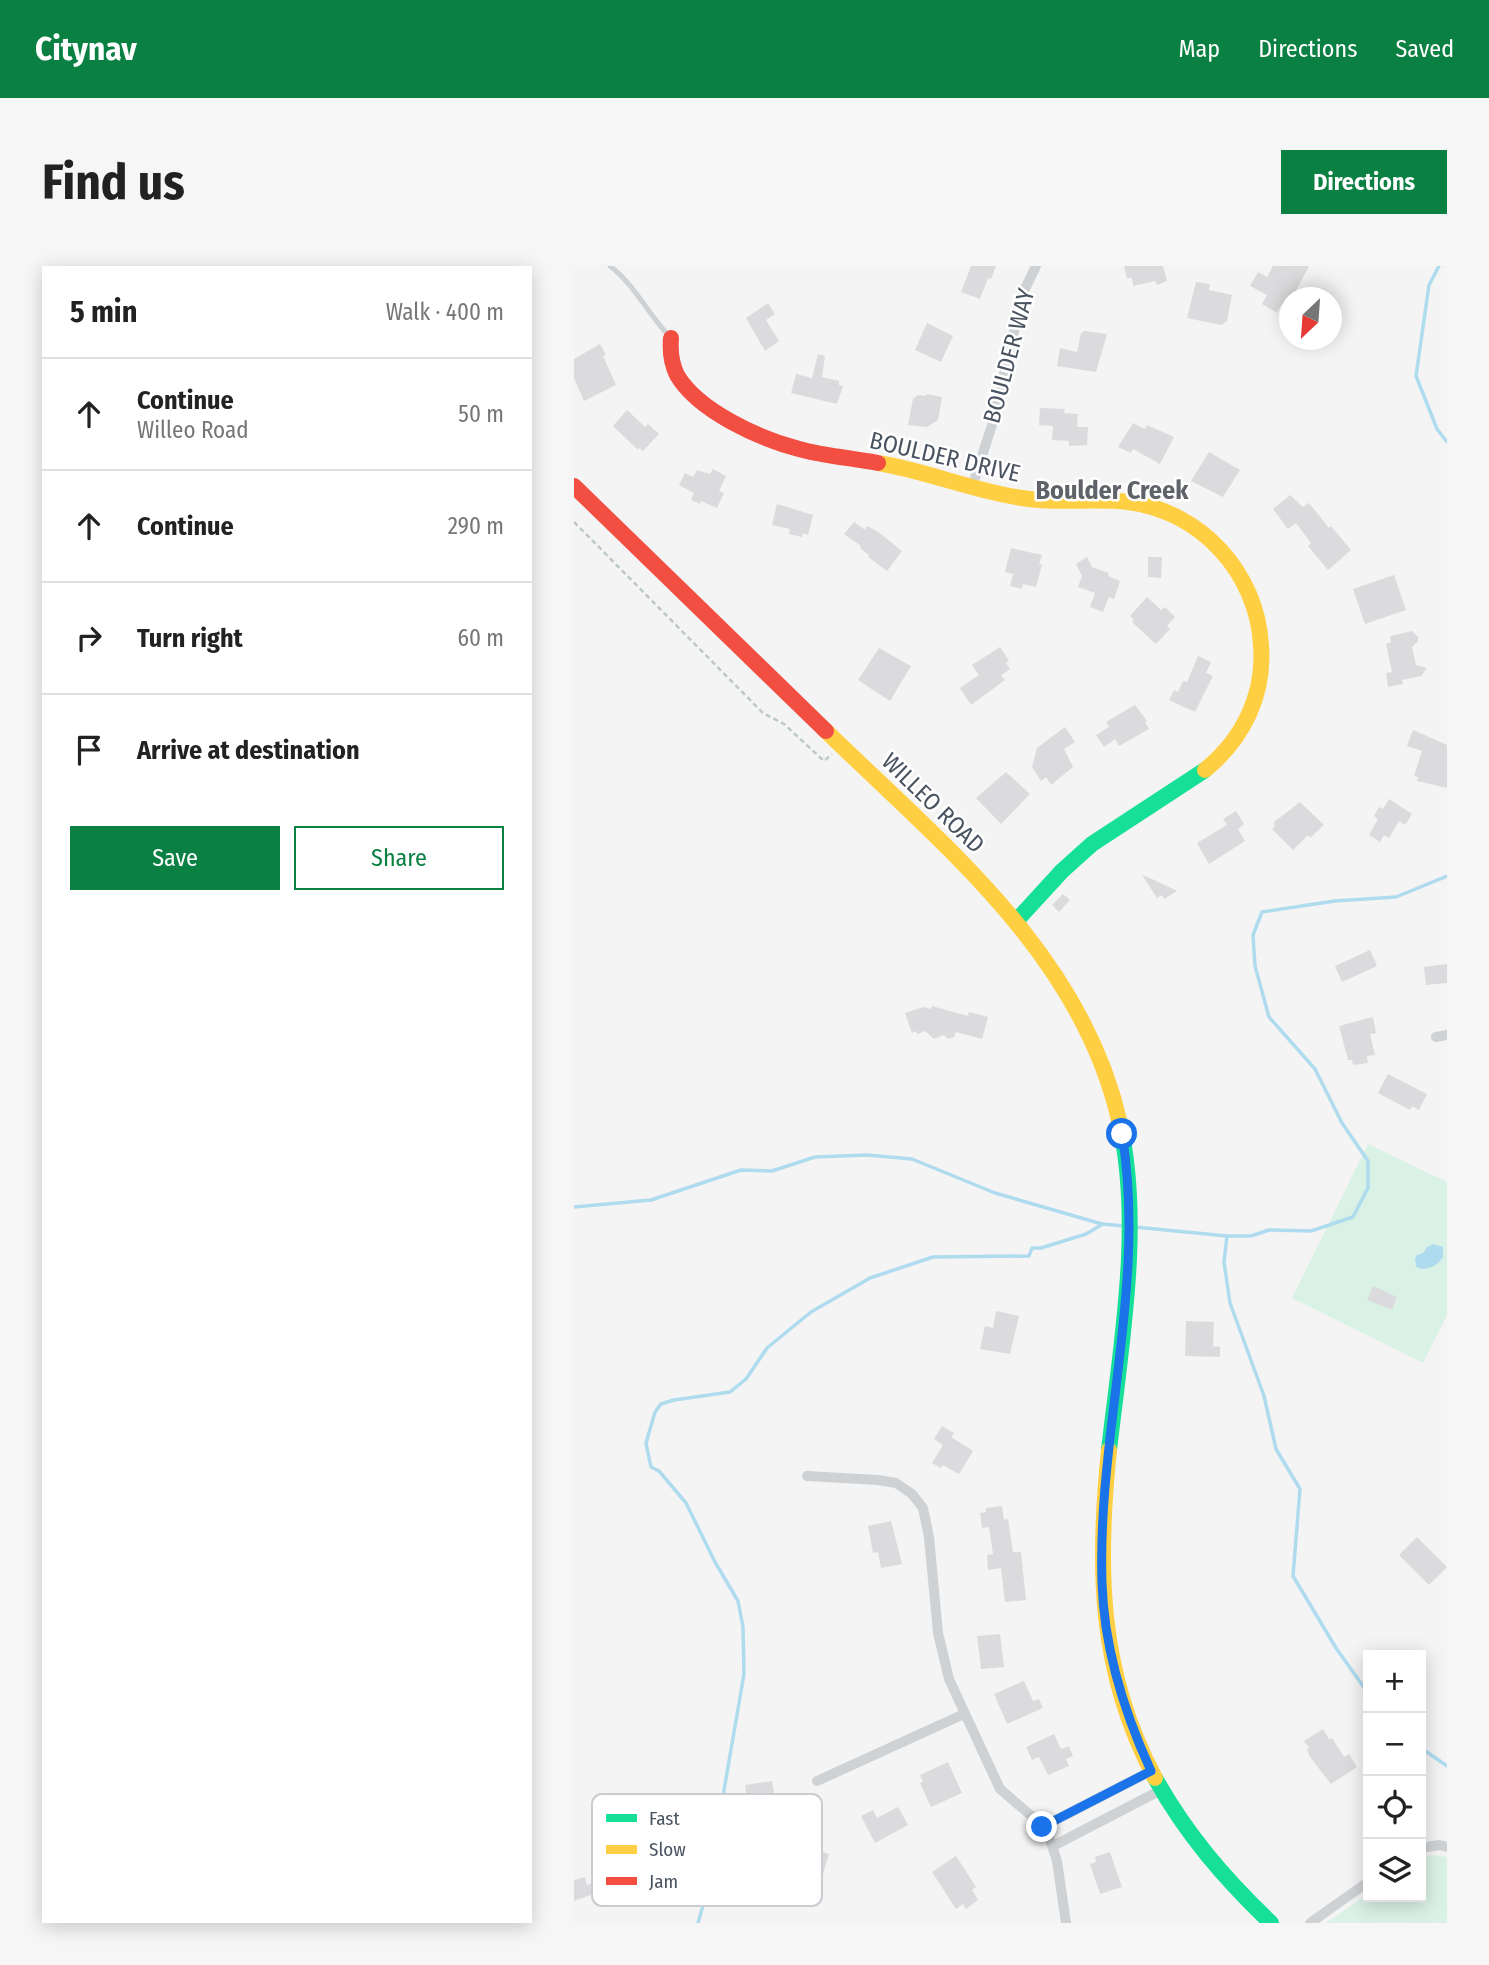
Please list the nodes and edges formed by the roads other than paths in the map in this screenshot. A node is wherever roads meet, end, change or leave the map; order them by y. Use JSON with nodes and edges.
{"nodes":[{"id":1,"x":610,"y":266,"type":"edge"},
{"id":2,"x":1036,"y":266,"type":"edge"},
{"id":3,"x":671,"y":338,"type":"joint"},
{"id":4,"x":574,"y":486,"type":"edge"},
{"id":5,"x":972,"y":487,"type":"junction"},
{"id":6,"x":1017,"y":920,"type":"junction"},
{"id":7,"x":807,"y":1476,"type":"dead end"},
{"id":8,"x":964,"y":1714,"type":"junction"},
{"id":9,"x":1151,"y":1771,"type":"junction"},
{"id":10,"x":817,"y":1781,"type":"dead end"},
{"id":11,"x":1161,"y":1790,"type":"junction"},
{"id":12,"x":1042,"y":1827,"type":"junction"},
{"id":13,"x":1053,"y":1846,"type":"junction"},
{"id":14,"x":1426,"y":1847,"type":"edge"},
{"id":15,"x":1447,"y":1847,"type":"edge"},
{"id":16,"x":1363,"y":1886,"type":"edge"},
{"id":17,"x":1066,"y":1923,"type":"edge"},
{"id":18,"x":1271,"y":1923,"type":"edge"},
{"id":19,"x":1310,"y":1923,"type":"edge"}],
"edges":[{"from":1,"to":3,"type":"lane"},
{"from":2,"to":5,"type":"street","name":"BOULDER WAY"},
{"from":3,"to":5,"type":"street","name":"BOULDER DRIVE"},
{"from":4,"to":6,"type":"street","name":"WILLEO ROAD"},
{"from":5,"to":6,"type":"street","name":"BOULDER DRIVE"},
{"from":6,"to":9,"type":"street","name":"WILLEO ROAD"},
{"from":7,"to":8,"type":"street"},
{"from":8,"to":10,"type":"street"},
{"from":8,"to":12,"type":"street"},
{"from":9,"to":11,"type":"street","name":"WILLEO ROAD"},
{"from":9,"to":12,"type":"street"},
{"from":11,"to":13,"type":"street"},
{"from":11,"to":18,"type":"street","name":"WILLEO ROAD"},
{"from":12,"to":13,"type":"street"},
{"from":13,"to":17,"type":"street"},
{"from":14,"to":15,"type":"street"},
{"from":16,"to":19,"type":"street"}]}
